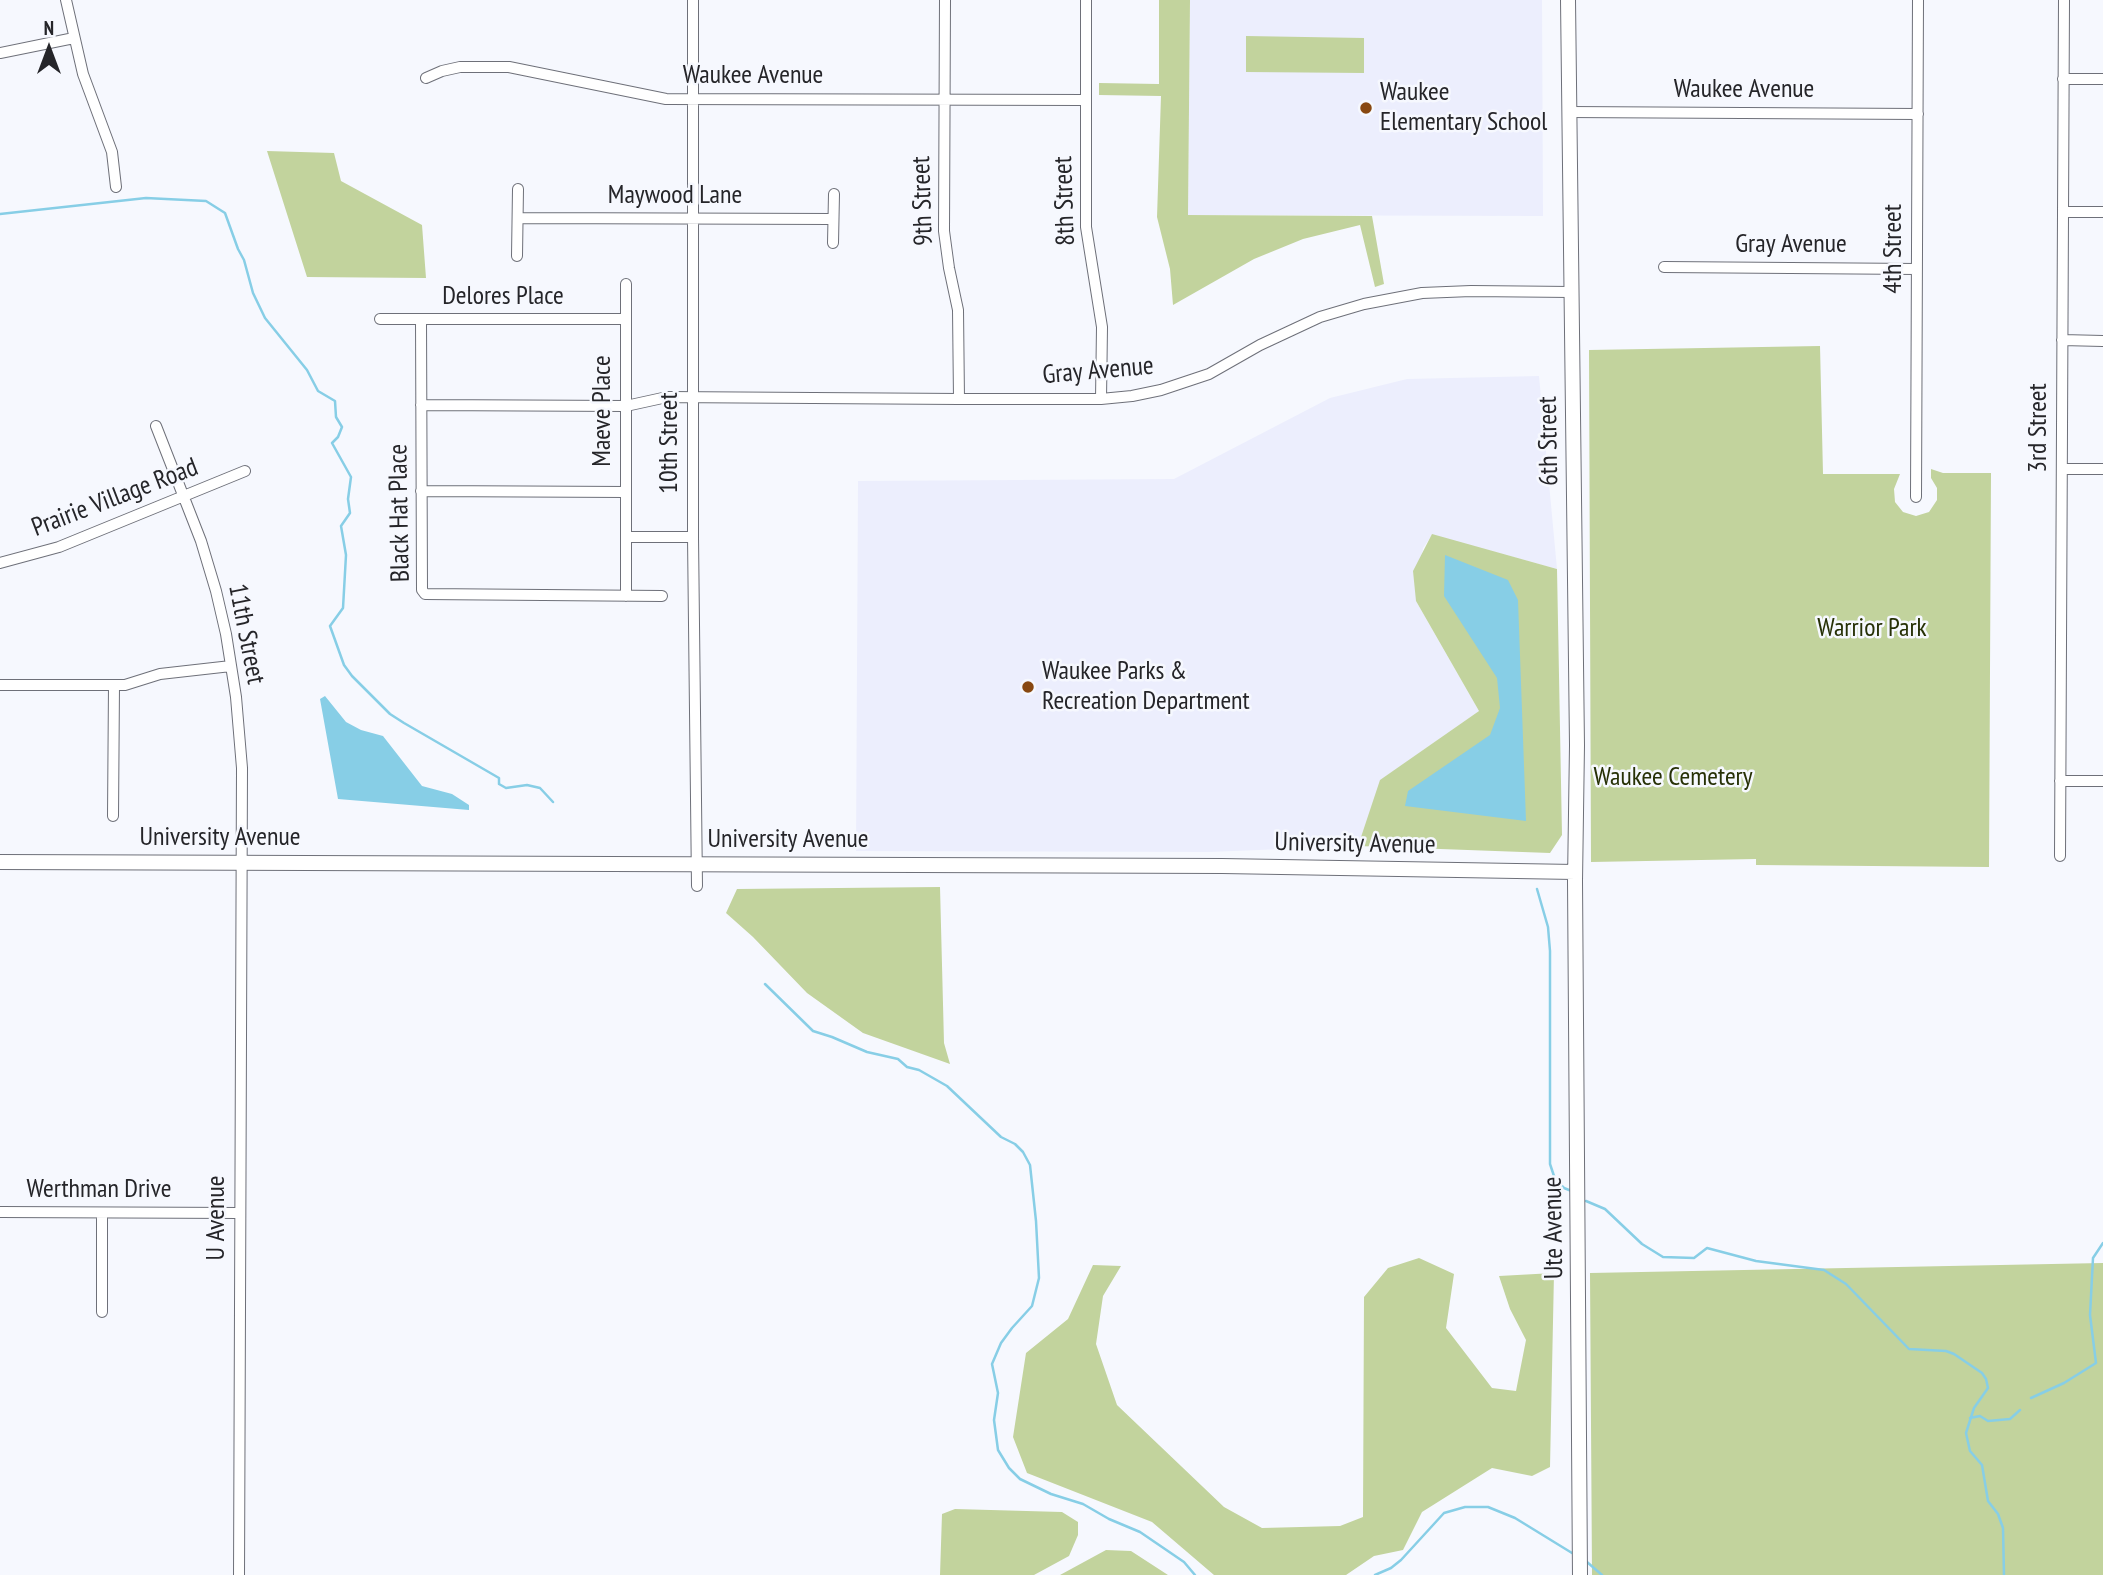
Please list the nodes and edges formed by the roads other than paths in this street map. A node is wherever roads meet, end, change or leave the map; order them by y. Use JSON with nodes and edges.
{"nodes":[{"id":1,"x":66,"y":0,"type":"edge"},
{"id":2,"x":693,"y":0,"type":"edge"},
{"id":3,"x":945,"y":0,"type":"edge"},
{"id":4,"x":1086,"y":0,"type":"edge"},
{"id":5,"x":1568,"y":0,"type":"edge"},
{"id":6,"x":1918,"y":0,"type":"edge"},
{"id":7,"x":2064,"y":0,"type":"edge"},
{"id":8,"x":74,"y":38,"type":"junction"},
{"id":9,"x":0,"y":53,"type":"edge"},
{"id":10,"x":426,"y":78,"type":"dead end"},
{"id":11,"x":2063,"y":79,"type":"junction"},
{"id":12,"x":2103,"y":79,"type":"edge"},
{"id":13,"x":944,"y":99,"type":"junction"},
{"id":14,"x":692,"y":100,"type":"junction"},
{"id":15,"x":1085,"y":100,"type":"junction"},
{"id":16,"x":1569,"y":112,"type":"junction"},
{"id":17,"x":1918,"y":114,"type":"junction"},
{"id":18,"x":116,"y":187,"type":"dead end"},
{"id":19,"x":518,"y":189,"type":"dead end"},
{"id":20,"x":834,"y":194,"type":"dead end"},
{"id":21,"x":2063,"y":212,"type":"junction"},
{"id":22,"x":2103,"y":212,"type":"edge"},
{"id":23,"x":518,"y":218,"type":"junction"},
{"id":24,"x":692,"y":218,"type":"junction"},
{"id":25,"x":832,"y":219,"type":"junction"},
{"id":26,"x":833,"y":243,"type":"dead end"},
{"id":27,"x":517,"y":256,"type":"dead end"},
{"id":28,"x":1664,"y":267,"type":"dead end"},
{"id":29,"x":1917,"y":269,"type":"junction"},
{"id":30,"x":625,"y":284,"type":"dead end"},
{"id":31,"x":1571,"y":292,"type":"junction"},
{"id":32,"x":380,"y":319,"type":"dead end"},
{"id":33,"x":421,"y":319,"type":"junction"},
{"id":34,"x":625,"y":319,"type":"junction"},
{"id":35,"x":2062,"y":340,"type":"junction"},
{"id":36,"x":2103,"y":341,"type":"edge"},
{"id":37,"x":693,"y":398,"type":"junction"},
{"id":38,"x":959,"y":399,"type":"junction"},
{"id":39,"x":1101,"y":399,"type":"junction"},
{"id":40,"x":421,"y":405,"type":"junction"},
{"id":41,"x":625,"y":406,"type":"junction"},
{"id":42,"x":156,"y":425,"type":"dead end"},
{"id":43,"x":2062,"y":469,"type":"junction"},
{"id":44,"x":2103,"y":469,"type":"edge"},
{"id":45,"x":246,"y":471,"type":"dead end"},
{"id":46,"x":421,"y":491,"type":"junction"},
{"id":47,"x":625,"y":492,"type":"junction"},
{"id":48,"x":184,"y":496,"type":"junction"},
{"id":49,"x":1916,"y":498,"type":"dead end"},
{"id":50,"x":626,"y":537,"type":"junction"},
{"id":51,"x":693,"y":537,"type":"junction"},
{"id":52,"x":0,"y":563,"type":"edge"},
{"id":53,"x":626,"y":596,"type":"junction"},
{"id":54,"x":662,"y":596,"type":"dead end"},
{"id":55,"x":231,"y":666,"type":"junction"},
{"id":56,"x":0,"y":685,"type":"edge"},
{"id":57,"x":114,"y":685,"type":"junction"},
{"id":58,"x":2060,"y":781,"type":"junction"},
{"id":59,"x":2103,"y":781,"type":"edge"},
{"id":60,"x":113,"y":816,"type":"dead end"},
{"id":61,"x":2060,"y":856,"type":"dead end"},
{"id":62,"x":0,"y":862,"type":"edge"},
{"id":63,"x":241,"y":862,"type":"junction"},
{"id":64,"x":696,"y":864,"type":"junction"},
{"id":65,"x":1575,"y":877,"type":"junction"},
{"id":66,"x":697,"y":886,"type":"dead end"},
{"id":67,"x":0,"y":1212,"type":"edge"},
{"id":68,"x":240,"y":1213,"type":"junction"},
{"id":69,"x":102,"y":1214,"type":"junction"},
{"id":70,"x":102,"y":1312,"type":"dead end"},
{"id":71,"x":239,"y":1575,"type":"edge"},
{"id":72,"x":1580,"y":1575,"type":"edge"}],
"edges":[{"from":1,"to":8,"type":"street"},
{"from":2,"to":14,"type":"street","name":"10th Street"},
{"from":3,"to":13,"type":"street","name":"9th Street"},
{"from":4,"to":15,"type":"street","name":"8th Street"},
{"from":5,"to":16,"type":"street","name":"6th Street"},
{"from":6,"to":17,"type":"street","name":"4th Street"},
{"from":7,"to":11,"type":"street","name":"3rd Street"},
{"from":8,"to":9,"type":"street"},
{"from":8,"to":18,"type":"street"},
{"from":10,"to":14,"type":"street","name":"Waukee Avenue"},
{"from":11,"to":12,"type":"street"},
{"from":11,"to":21,"type":"street","name":"3rd Street"},
{"from":13,"to":14,"type":"street","name":"Waukee Avenue"},
{"from":13,"to":15,"type":"street","name":"Waukee Avenue"},
{"from":13,"to":38,"type":"street","name":"9th Street"},
{"from":14,"to":24,"type":"street","name":"10th Street"},
{"from":15,"to":39,"type":"street","name":"8th Street"},
{"from":16,"to":17,"type":"street","name":"Waukee Avenue"},
{"from":16,"to":31,"type":"street","name":"6th Street"},
{"from":17,"to":29,"type":"street","name":"4th Street"},
{"from":19,"to":23,"type":"street"},
{"from":20,"to":25,"type":"street"},
{"from":21,"to":22,"type":"street"},
{"from":21,"to":35,"type":"street","name":"3rd Street"},
{"from":23,"to":24,"type":"street","name":"Maywood Lane"},
{"from":23,"to":27,"type":"street"},
{"from":24,"to":25,"type":"street","name":"Maywood Lane"},
{"from":24,"to":37,"type":"street","name":"10th Street"},
{"from":25,"to":26,"type":"street"},
{"from":28,"to":29,"type":"street","name":"Gray Avenue"},
{"from":29,"to":49,"type":"street","name":"4th Street"},
{"from":30,"to":34,"type":"street","name":"Maeve Place"},
{"from":31,"to":39,"type":"street","name":"Gray Avenue"},
{"from":31,"to":65,"type":"street","name":"6th Street"},
{"from":32,"to":33,"type":"street","name":"Delores Place"},
{"from":33,"to":34,"type":"street","name":"Delores Place"},
{"from":33,"to":40,"type":"street","name":"Black Hat Place"},
{"from":34,"to":41,"type":"street","name":"Maeve Place"},
{"from":35,"to":36,"type":"street"},
{"from":35,"to":43,"type":"street","name":"3rd Street"},
{"from":37,"to":38,"type":"street","name":"Gray Avenue"},
{"from":37,"to":41,"type":"street","name":"Gray Avenue"},
{"from":37,"to":51,"type":"street","name":"10th Street"},
{"from":38,"to":39,"type":"street","name":"Gray Avenue"},
{"from":40,"to":41,"type":"street","name":"Gray Avenue"},
{"from":40,"to":46,"type":"street","name":"Black Hat Place"},
{"from":41,"to":47,"type":"street","name":"Maeve Place"},
{"from":42,"to":48,"type":"street","name":"11th Street"},
{"from":43,"to":44,"type":"street"},
{"from":43,"to":58,"type":"street","name":"3rd Street"},
{"from":45,"to":48,"type":"street","name":"Prairie Village Road"},
{"from":46,"to":47,"type":"street"},
{"from":46,"to":53,"type":"street","name":"Black Hat Place"},
{"from":47,"to":50,"type":"street","name":"Maeve Place"},
{"from":48,"to":52,"type":"street","name":"Prairie Village Road"},
{"from":48,"to":55,"type":"street","name":"11th Street"},
{"from":50,"to":51,"type":"street"},
{"from":50,"to":53,"type":"street","name":"Maeve Place"},
{"from":51,"to":64,"type":"street","name":"10th Street"},
{"from":53,"to":54,"type":"street","name":"Black Hat Place"},
{"from":55,"to":57,"type":"street"},
{"from":55,"to":63,"type":"street","name":"11th Street"},
{"from":56,"to":57,"type":"street"},
{"from":57,"to":60,"type":"street"},
{"from":58,"to":59,"type":"street"},
{"from":58,"to":61,"type":"street","name":"3rd Street"},
{"from":62,"to":63,"type":"street","name":"University Avenue"},
{"from":63,"to":64,"type":"street","name":"University Avenue"},
{"from":63,"to":68,"type":"street","name":"U Avenue"},
{"from":64,"to":65,"type":"street","name":"University Avenue"},
{"from":64,"to":66,"type":"street","name":"10th Street"},
{"from":65,"to":72,"type":"street","name":"Ute Avenue"},
{"from":67,"to":69,"type":"street","name":"Werthman Drive"},
{"from":68,"to":69,"type":"street","name":"Werthman Drive"},
{"from":68,"to":71,"type":"street","name":"U Avenue"},
{"from":69,"to":70,"type":"street"}]}
